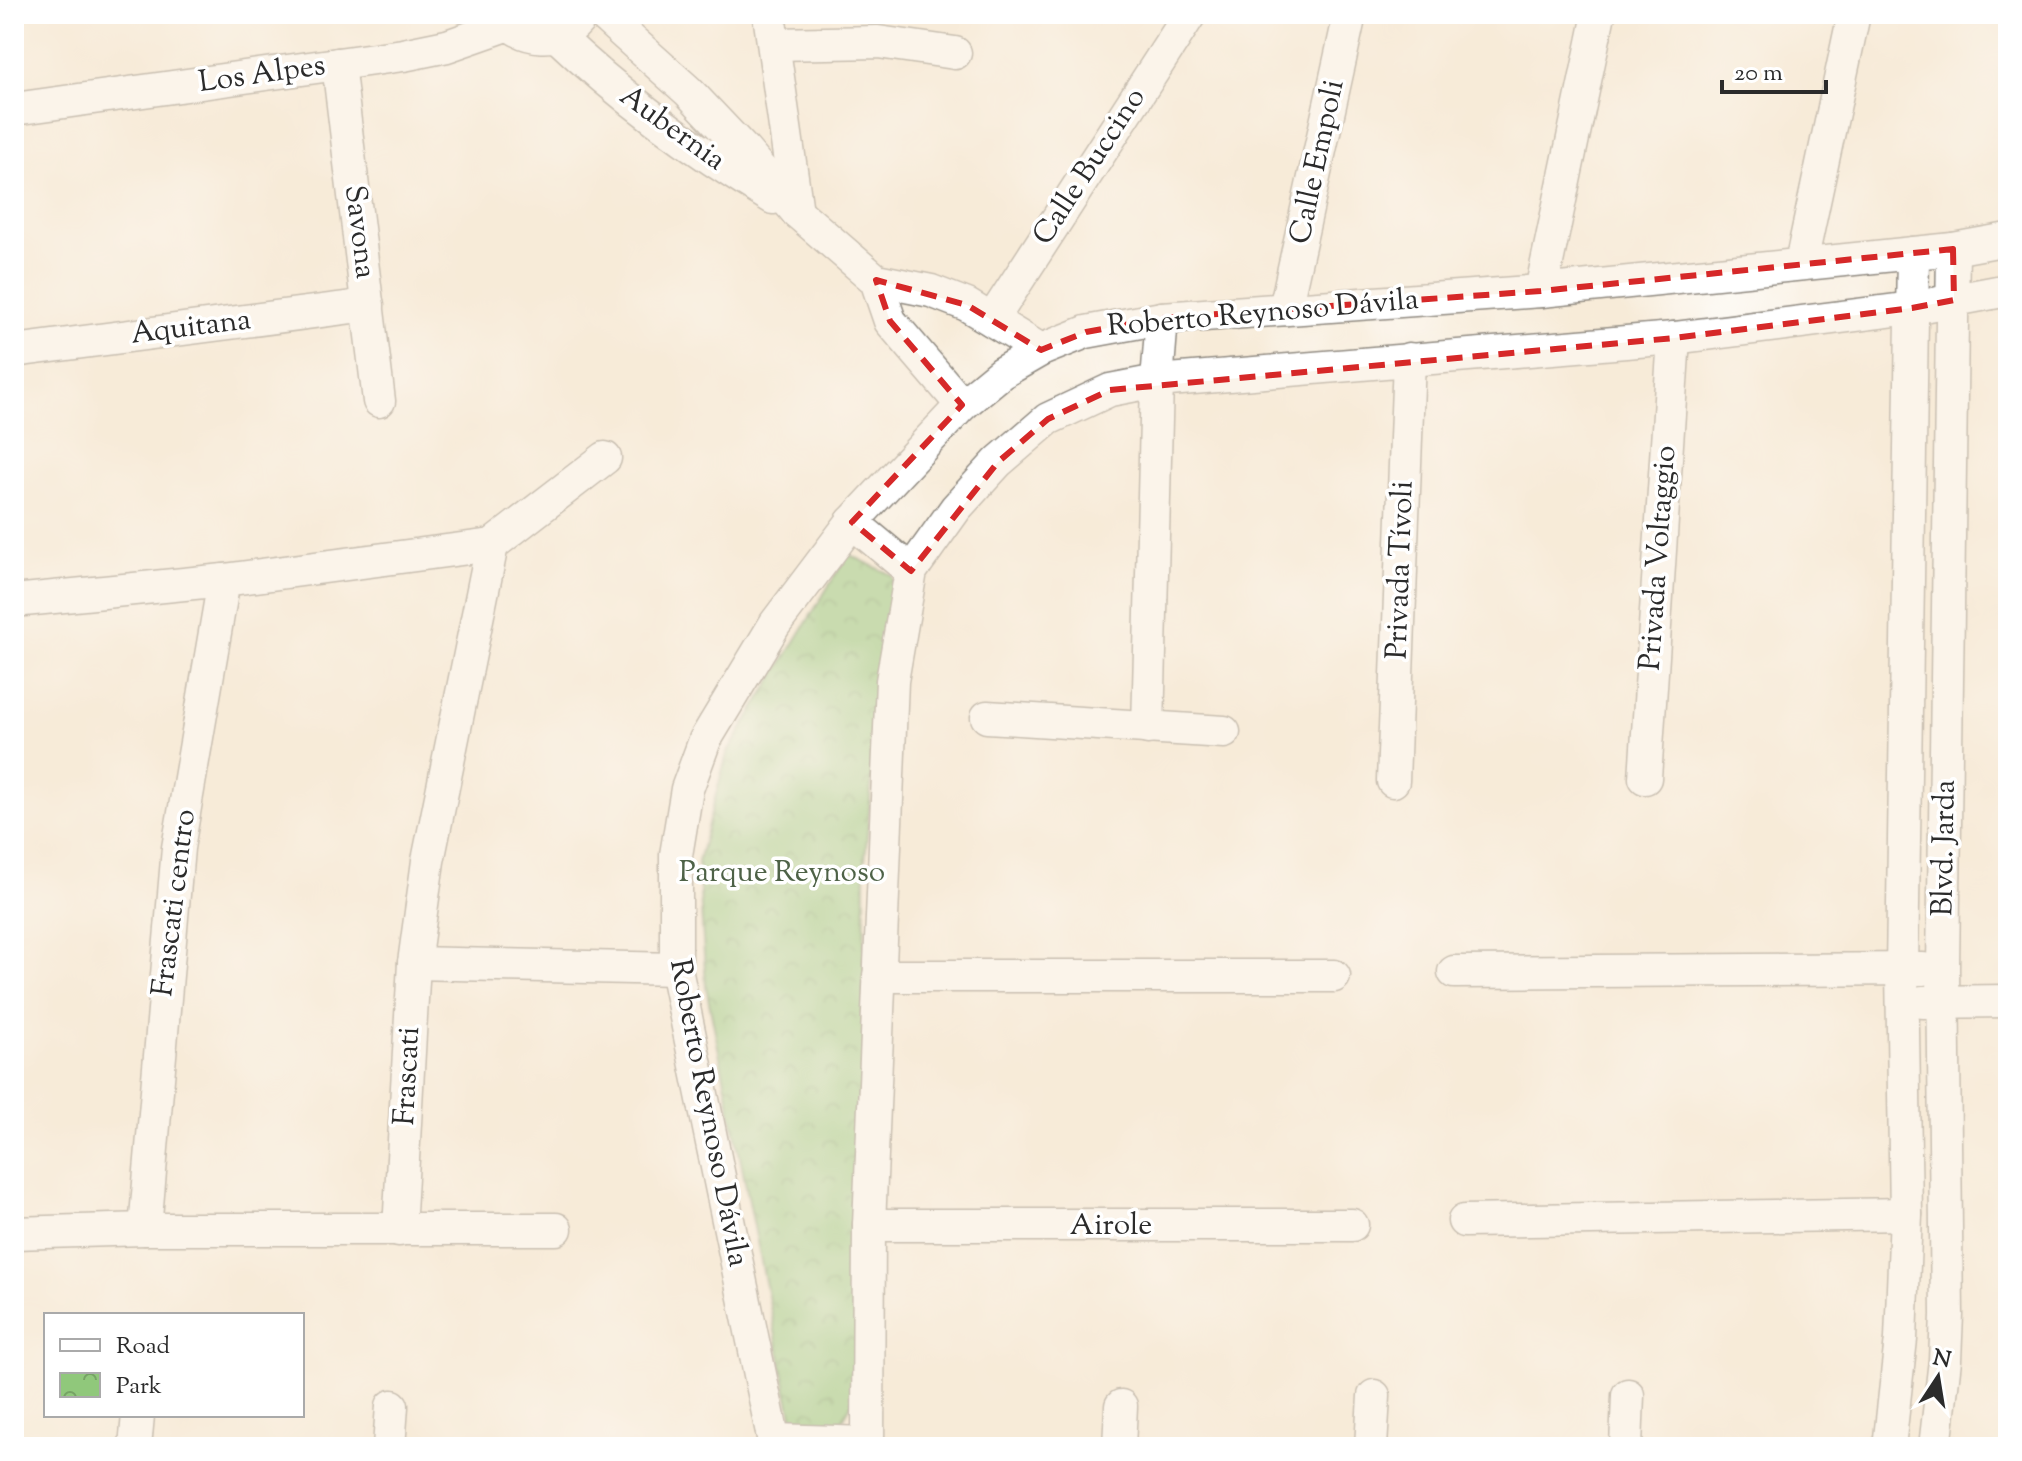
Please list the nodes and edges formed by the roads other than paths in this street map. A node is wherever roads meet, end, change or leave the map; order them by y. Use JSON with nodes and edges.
{"nodes":[{"id":1,"x":583,"y":14,"type":"edge"},
{"id":2,"x":602,"y":14,"type":"edge"},
{"id":3,"x":1190,"y":14,"type":"edge"},
{"id":4,"x":1350,"y":14,"type":"edge"},
{"id":5,"x":1599,"y":14,"type":"edge"},
{"id":6,"x":1854,"y":14,"type":"edge"},
{"id":7,"x":502,"y":20,"type":"edge"},
{"id":8,"x":772,"y":29,"type":"edge"},
{"id":9,"x":556,"y":35,"type":"junction"},
{"id":10,"x":955,"y":53,"type":"dead end"},
{"id":11,"x":338,"y":64,"type":"junction"},
{"id":12,"x":14,"y":109,"type":"edge"},
{"id":13,"x":797,"y":212,"type":"junction"},
{"id":14,"x":2008,"y":239,"type":"edge"},
{"id":15,"x":1953,"y":249,"type":"junction"},
{"id":16,"x":1913,"y":253,"type":"junction"},
{"id":17,"x":1801,"y":263,"type":"junction"},
{"id":18,"x":876,"y":280,"type":"junction"},
{"id":19,"x":2008,"y":290,"type":"edge"},
{"id":20,"x":1541,"y":291,"type":"junction"},
{"id":21,"x":1954,"y":300,"type":"junction"},
{"id":22,"x":368,"y":305,"type":"junction"},
{"id":23,"x":1912,"y":308,"type":"junction"},
{"id":24,"x":1285,"y":309,"type":"junction"},
{"id":25,"x":1162,"y":318,"type":"junction"},
{"id":26,"x":992,"y":320,"type":"junction"},
{"id":27,"x":1674,"y":338,"type":"junction"},
{"id":28,"x":1041,"y":350,"type":"junction"},
{"id":29,"x":14,"y":351,"type":"edge"},
{"id":30,"x":1409,"y":359,"type":"junction"},
{"id":31,"x":1157,"y":381,"type":"junction"},
{"id":32,"x":379,"y":401,"type":"dead end"},
{"id":33,"x":962,"y":405,"type":"junction"},
{"id":34,"x":605,"y":458,"type":"dead end"},
{"id":35,"x":852,"y":522,"type":"junction"},
{"id":36,"x":492,"y":545,"type":"junction"},
{"id":37,"x":911,"y":571,"type":"junction"},
{"id":38,"x":224,"y":580,"type":"junction"},
{"id":39,"x":14,"y":601,"type":"edge"},
{"id":40,"x":987,"y":717,"type":"dead end"},
{"id":41,"x":1148,"y":728,"type":"junction"},
{"id":42,"x":1224,"y":732,"type":"dead end"},
{"id":43,"x":1645,"y":778,"type":"dead end"},
{"id":44,"x":1393,"y":781,"type":"dead end"},
{"id":45,"x":414,"y":963,"type":"junction"},
{"id":46,"x":1943,"y":968,"type":"junction"},
{"id":47,"x":676,"y":969,"type":"junction"},
{"id":48,"x":1902,"y":970,"type":"junction"},
{"id":49,"x":1454,"y":972,"type":"dead end"},
{"id":50,"x":879,"y":976,"type":"junction"},
{"id":51,"x":1334,"y":976,"type":"dead end"},
{"id":52,"x":2008,"y":1001,"type":"edge"},
{"id":53,"x":1944,"y":1002,"type":"junction"},
{"id":54,"x":1904,"y":1003,"type":"junction"},
{"id":55,"x":1906,"y":1214,"type":"junction"},
{"id":56,"x":1464,"y":1221,"type":"dead end"},
{"id":57,"x":869,"y":1225,"type":"junction"},
{"id":58,"x":1352,"y":1225,"type":"dead end"},
{"id":59,"x":145,"y":1229,"type":"junction"},
{"id":60,"x":556,"y":1229,"type":"dead end"},
{"id":61,"x":399,"y":1230,"type":"junction"},
{"id":62,"x":14,"y":1233,"type":"edge"},
{"id":63,"x":1628,"y":1395,"type":"dead end"},
{"id":64,"x":1374,"y":1396,"type":"dead end"},
{"id":65,"x":392,"y":1406,"type":"dead end"},
{"id":66,"x":1121,"y":1406,"type":"dead end"},
{"id":67,"x":138,"y":1417,"type":"edge"},
{"id":68,"x":775,"y":1443,"type":"edge"},
{"id":69,"x":868,"y":1445,"type":"edge"},
{"id":70,"x":135,"y":1447,"type":"edge"},
{"id":71,"x":389,"y":1447,"type":"edge"},
{"id":72,"x":1119,"y":1447,"type":"edge"},
{"id":73,"x":1371,"y":1447,"type":"edge"},
{"id":74,"x":1626,"y":1447,"type":"edge"},
{"id":75,"x":1889,"y":1447,"type":"edge"},
{"id":76,"x":1935,"y":1447,"type":"edge"}],
"edges":[{"from":1,"to":9,"type":"street"},
{"from":2,"to":13,"type":"street","name":"Aubernia"},
{"from":3,"to":26,"type":"street","name":"Calle Buccino"},
{"from":4,"to":24,"type":"street","name":"Calle Empoli"},
{"from":5,"to":20,"type":"street"},
{"from":6,"to":17,"type":"street"},
{"from":7,"to":9,"type":"street"},
{"from":7,"to":11,"type":"street","name":"Los Alpes"},
{"from":8,"to":10,"type":"street"},
{"from":8,"to":13,"type":"street"},
{"from":9,"to":13,"type":"street","name":"Aubernia"},
{"from":11,"to":12,"type":"street","name":"Los Alpes"},
{"from":11,"to":22,"type":"street","name":"Savona"},
{"from":13,"to":18,"type":"street","name":"Aubernia"},
{"from":14,"to":15,"type":"street","name":"Roberto Reynoso Dávila"},
{"from":15,"to":16,"type":"street","name":"Roberto Reynoso Dávila"},
{"from":15,"to":21,"type":"street","name":"Blvd. Jarda"},
{"from":16,"to":17,"type":"street","name":"Roberto Reynoso Dávila"},
{"from":16,"to":23,"type":"street","name":"Blvd. Jarda"},
{"from":17,"to":20,"type":"street","name":"Roberto Reynoso Dávila"},
{"from":18,"to":26,"type":"street","name":"Aubernia"},
{"from":18,"to":33,"type":"street"},
{"from":19,"to":21,"type":"street","name":"Roberto Reynoso Dávila"},
{"from":20,"to":24,"type":"street","name":"Roberto Reynoso Dávila"},
{"from":21,"to":23,"type":"street","name":"Roberto Reynoso Dávila"},
{"from":21,"to":46,"type":"street","name":"Blvd. Jarda"},
{"from":22,"to":29,"type":"street","name":"Aquitana"},
{"from":22,"to":32,"type":"street","name":"Savona"},
{"from":23,"to":27,"type":"street","name":"Roberto Reynoso Dávila"},
{"from":23,"to":48,"type":"street","name":"Blvd. Jarda"},
{"from":24,"to":25,"type":"street","name":"Roberto Reynoso Dávila"},
{"from":25,"to":28,"type":"street","name":"Roberto Reynoso Dávila"},
{"from":25,"to":31,"type":"street"},
{"from":26,"to":28,"type":"street","name":"Aubernia"},
{"from":27,"to":30,"type":"street","name":"Roberto Reynoso Dávila"},
{"from":27,"to":43,"type":"street","name":"Privada Voltaggio"},
{"from":28,"to":33,"type":"street","name":"Roberto Reynoso Dávila"},
{"from":30,"to":31,"type":"street","name":"Roberto Reynoso Dávila"},
{"from":30,"to":44,"type":"street","name":"Privada Tívoli"},
{"from":31,"to":37,"type":"street","name":"Roberto Reynoso Dávila"},
{"from":31,"to":41,"type":"street"},
{"from":33,"to":35,"type":"street","name":"Roberto Reynoso Dávila"},
{"from":34,"to":36,"type":"street"},
{"from":35,"to":37,"type":"street"},
{"from":35,"to":47,"type":"street","name":"Roberto Reynoso Dávila"},
{"from":36,"to":38,"type":"street"},
{"from":36,"to":45,"type":"street","name":"Frascati"},
{"from":37,"to":50,"type":"street","name":"Roberto Reynoso Dávila"},
{"from":38,"to":39,"type":"street"},
{"from":38,"to":59,"type":"street","name":"Frascati centro"},
{"from":40,"to":41,"type":"street"},
{"from":41,"to":42,"type":"street"},
{"from":45,"to":47,"type":"street"},
{"from":45,"to":61,"type":"street","name":"Frascati"},
{"from":46,"to":48,"type":"street"},
{"from":46,"to":53,"type":"street","name":"Blvd. Jarda"},
{"from":47,"to":68,"type":"street","name":"Roberto Reynoso Dávila"},
{"from":48,"to":49,"type":"street"},
{"from":48,"to":54,"type":"street","name":"Blvd. Jarda"},
{"from":50,"to":51,"type":"street"},
{"from":50,"to":57,"type":"street","name":"Roberto Reynoso Dávila"},
{"from":52,"to":53,"type":"street"},
{"from":53,"to":54,"type":"street"},
{"from":53,"to":76,"type":"street","name":"Blvd. Jarda"},
{"from":54,"to":55,"type":"street","name":"Blvd. Jarda"},
{"from":55,"to":56,"type":"street"},
{"from":55,"to":75,"type":"street","name":"Blvd. Jarda"},
{"from":57,"to":58,"type":"street","name":"Airole"},
{"from":57,"to":69,"type":"street","name":"Roberto Reynoso Dávila"},
{"from":59,"to":61,"type":"street"},
{"from":59,"to":62,"type":"street"},
{"from":60,"to":61,"type":"street"},
{"from":63,"to":74,"type":"street"},
{"from":64,"to":73,"type":"street"},
{"from":65,"to":71,"type":"street"},
{"from":66,"to":72,"type":"street"},
{"from":67,"to":70,"type":"street"},
{"from":68,"to":69,"type":"street"}]}
